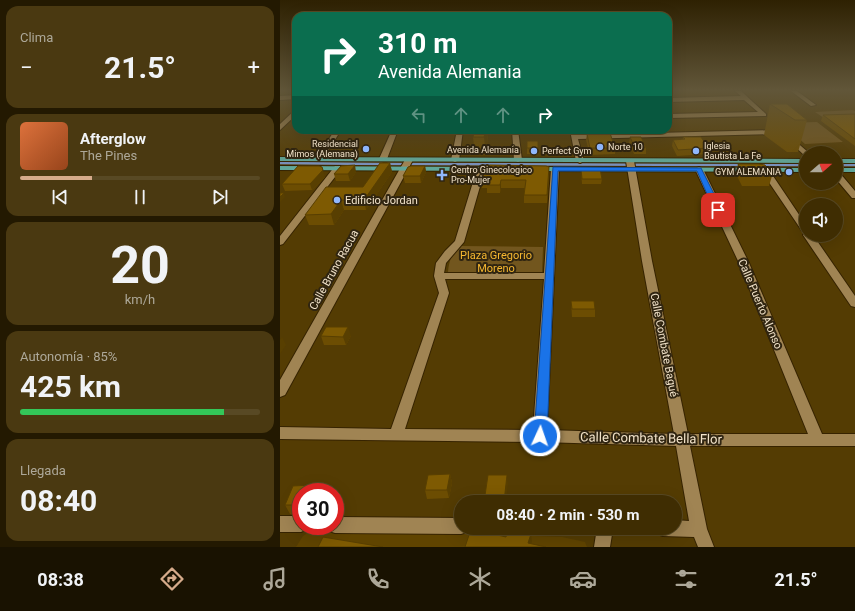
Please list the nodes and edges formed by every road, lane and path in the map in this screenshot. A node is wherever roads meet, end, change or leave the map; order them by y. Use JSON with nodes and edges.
{"nodes":[{"id":1,"x":291,"y":117,"type":"edge"},
{"id":2,"x":280,"y":128,"type":"edge"},
{"id":3,"x":672,"y":131,"type":"edge"},
{"id":4,"x":335,"y":134,"type":"edge"},
{"id":5,"x":393,"y":134,"type":"edge"},
{"id":6,"x":459,"y":134,"type":"edge"},
{"id":7,"x":515,"y":134,"type":"edge"},
{"id":8,"x":573,"y":134,"type":"edge"},
{"id":9,"x":799,"y":147,"type":"edge"},
{"id":10,"x":280,"y":159,"type":"edge"},
{"id":11,"x":319,"y":159,"type":"junction"},
{"id":12,"x":383,"y":159,"type":"junction"},
{"id":13,"x":455,"y":160,"type":"junction"},
{"id":14,"x":518,"y":160,"type":"junction"},
{"id":15,"x":580,"y":161,"type":"junction"},
{"id":16,"x":799,"y":161,"type":"edge"},
{"id":17,"x":843,"y":161,"type":"edge"},
{"id":18,"x":855,"y":161,"type":"edge"},
{"id":19,"x":407,"y":164,"type":"junction"},
{"id":20,"x":631,"y":165,"type":"junction"},
{"id":21,"x":280,"y":168,"type":"edge"},
{"id":22,"x":338,"y":168,"type":"junction"},
{"id":23,"x":481,"y":169,"type":"junction"},
{"id":24,"x":507,"y":169,"type":"edge"},
{"id":25,"x":527,"y":169,"type":"edge"},
{"id":26,"x":555,"y":169,"type":"junction"},
{"id":27,"x":699,"y":169,"type":"junction"},
{"id":28,"x":764,"y":169,"type":"junction"},
{"id":29,"x":799,"y":170,"type":"edge"},
{"id":30,"x":843,"y":170,"type":"edge"},
{"id":31,"x":855,"y":170,"type":"edge"},
{"id":32,"x":843,"y":182,"type":"edge"},
{"id":33,"x":855,"y":196,"type":"edge"},
{"id":34,"x":799,"y":221,"type":"edge"},
{"id":35,"x":280,"y":242,"type":"edge"},
{"id":36,"x":813,"y":242,"type":"edge"},
{"id":37,"x":439,"y":276,"type":"junction"},
{"id":38,"x":549,"y":276,"type":"junction"},
{"id":39,"x":855,"y":304,"type":"edge"},
{"id":40,"x":280,"y":392,"type":"edge"},
{"id":41,"x":280,"y":433,"type":"edge"},
{"id":42,"x":396,"y":434,"type":"junction"},
{"id":43,"x":540,"y":436,"type":"junction"},
{"id":44,"x":682,"y":440,"type":"junction"},
{"id":45,"x":817,"y":440,"type":"junction"},
{"id":46,"x":855,"y":440,"type":"edge"},
{"id":47,"x":280,"y":524,"type":"edge"},
{"id":48,"x":292,"y":524,"type":"edge"},
{"id":49,"x":344,"y":525,"type":"edge"},
{"id":50,"x":454,"y":526,"type":"edge"},
{"id":51,"x":682,"y":529,"type":"edge"},
{"id":52,"x":699,"y":529,"type":"junction"},
{"id":53,"x":604,"y":535,"type":"edge"},
{"id":54,"x":602,"y":547,"type":"edge"},
{"id":55,"x":706,"y":547,"type":"edge"}],
"edges":[{"from":1,"to":2,"type":"street"},
{"from":3,"to":9,"type":"street"},
{"from":4,"to":11,"type":"street"},
{"from":5,"to":12,"type":"street"},
{"from":6,"to":13,"type":"street"},
{"from":7,"to":14,"type":"street"},
{"from":8,"to":15,"type":"street"},
{"from":10,"to":11,"type":"main road","name":"Avenida Alemania"},
{"from":11,"to":12,"type":"main road","name":"Avenida Alemania"},
{"from":12,"to":19,"type":"main road","name":"Avenida Alemania"},
{"from":13,"to":14,"type":"main road","name":"Avenida Alemania"},
{"from":13,"to":19,"type":"main road","name":"Avenida Alemania"},
{"from":14,"to":15,"type":"main road","name":"Avenida Alemania"},
{"from":15,"to":20,"type":"main road","name":"Avenida Alemania"},
{"from":16,"to":20,"type":"main road","name":"Avenida Alemania"},
{"from":17,"to":18,"type":"main road"},
{"from":19,"to":22,"type":"main road","name":"Avenida Alemania"},
{"from":19,"to":23,"type":"main road","name":"Avenida Alemania"},
{"from":19,"to":40,"type":"street","name":"Calle Bruno Racua"},
{"from":20,"to":26,"type":"main road","name":"Avenida Alemania"},
{"from":20,"to":27,"type":"main road","name":"Avenida Alemania"},
{"from":20,"to":44,"type":"street","name":"Calle Combate Bagué"},
{"from":21,"to":22,"type":"main road","name":"Avenida Alemania"},
{"from":22,"to":35,"type":"street"},
{"from":23,"to":24,"type":"main road","name":"Avenida Alemania"},
{"from":23,"to":37,"type":"street"},
{"from":25,"to":26,"type":"main road","name":"Avenida Alemania"},
{"from":26,"to":38,"type":"street"},
{"from":27,"to":28,"type":"main road","name":"Avenida Alemania"},
{"from":27,"to":45,"type":"street","name":"Calle Puerto Alonso"},
{"from":28,"to":29,"type":"main road","name":"Avenida Alemania"},
{"from":28,"to":34,"type":"street"},
{"from":30,"to":31,"type":"main road"},
{"from":32,"to":33,"type":"street"},
{"from":36,"to":39,"type":"street"},
{"from":37,"to":38,"type":"street"},
{"from":37,"to":42,"type":"street"},
{"from":38,"to":43,"type":"street"},
{"from":41,"to":42,"type":"street","name":"Calle Combate Bella Flor"},
{"from":42,"to":43,"type":"street","name":"Calle Combate Bella Flor"},
{"from":43,"to":44,"type":"street","name":"Calle Combate Bella Flor"},
{"from":44,"to":45,"type":"street","name":"Calle Combate Bella Flor"},
{"from":44,"to":52,"type":"street","name":"Calle Combate Bagué"},
{"from":45,"to":46,"type":"street","name":"Calle Combate Bella Flor"},
{"from":47,"to":48,"type":"street"},
{"from":49,"to":50,"type":"street"},
{"from":51,"to":52,"type":"street"},
{"from":52,"to":55,"type":"street","name":"Calle Combate Bagué"},
{"from":53,"to":54,"type":"street"}]}
